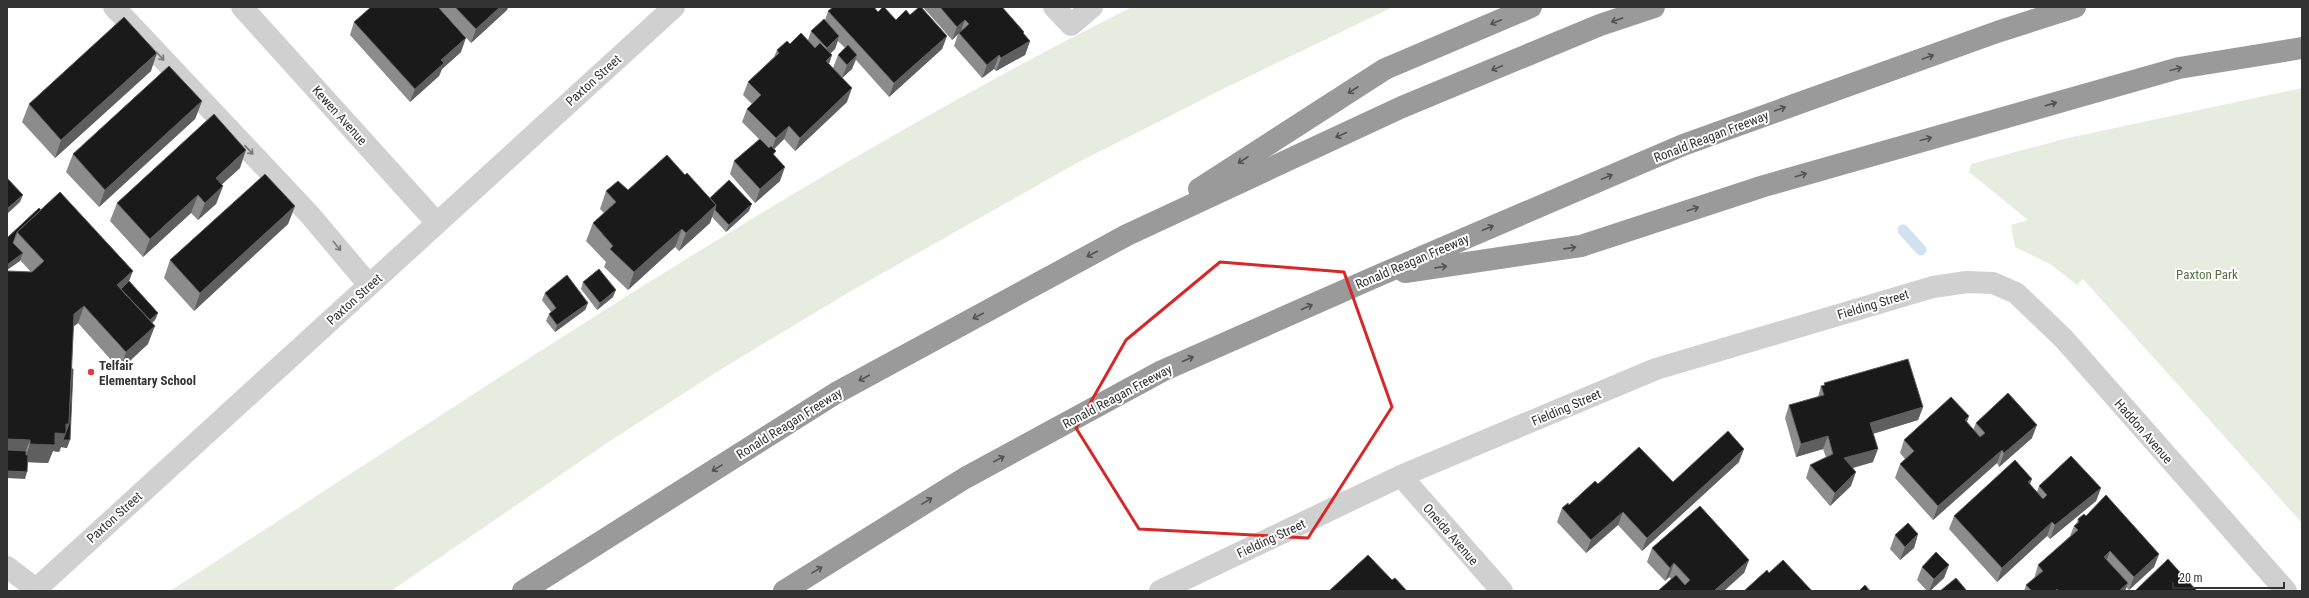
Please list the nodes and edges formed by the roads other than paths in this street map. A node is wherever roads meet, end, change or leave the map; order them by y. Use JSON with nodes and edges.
{"nodes":[{"id":1,"x":114,"y":7,"type":"edge"},
{"id":2,"x":242,"y":7,"type":"edge"},
{"id":3,"x":674,"y":7,"type":"edge"},
{"id":4,"x":1054,"y":7,"type":"edge"},
{"id":5,"x":1092,"y":7,"type":"edge"},
{"id":6,"x":1532,"y":7,"type":"edge"},
{"id":7,"x":1654,"y":7,"type":"edge"},
{"id":8,"x":2075,"y":7,"type":"edge"},
{"id":9,"x":2302,"y":48,"type":"edge"},
{"id":10,"x":438,"y":222,"type":"junction"},
{"id":11,"x":1127,"y":235,"type":"junction"},
{"id":12,"x":1375,"y":277,"type":"junction"},
{"id":13,"x":1993,"y":283,"type":"joint"},
{"id":14,"x":369,"y":285,"type":"junction"},
{"id":15,"x":1401,"y":476,"type":"junction"},
{"id":16,"x":7,"y":568,"type":"edge"},
{"id":17,"x":35,"y":590,"type":"edge"},
{"id":18,"x":523,"y":591,"type":"edge"},
{"id":19,"x":784,"y":591,"type":"edge"},
{"id":20,"x":1160,"y":591,"type":"edge"},
{"id":21,"x":1502,"y":591,"type":"edge"},
{"id":22,"x":2286,"y":591,"type":"edge"}],
"edges":[{"from":1,"to":14,"type":"street","one_way":true},
{"from":2,"to":10,"type":"street","name":"Kewen Avenue"},
{"from":3,"to":10,"type":"street","name":"Paxton Street"},
{"from":4,"to":5,"type":"street"},
{"from":6,"to":11,"type":"highway","one_way":true},
{"from":7,"to":11,"type":"highway","name":"Ronald Reagan Freeway","one_way":true},
{"from":12,"to":8,"type":"highway","name":"Ronald Reagan Freeway","one_way":true},
{"from":12,"to":9,"type":"highway","one_way":true},
{"from":10,"to":14,"type":"street","name":"Paxton Street"},
{"from":11,"to":18,"type":"highway","name":"Ronald Reagan Freeway","one_way":true},
{"from":19,"to":12,"type":"highway","name":"Ronald Reagan Freeway","one_way":true},
{"from":13,"to":15,"type":"street","name":"Fielding Street"},
{"from":13,"to":22,"type":"street","name":"Haddon Avenue"},
{"from":14,"to":17,"type":"street","name":"Paxton Street"},
{"from":15,"to":20,"type":"street","name":"Fielding Street"},
{"from":15,"to":21,"type":"street","name":"Oneida Avenue"},
{"from":16,"to":17,"type":"street"}]}
